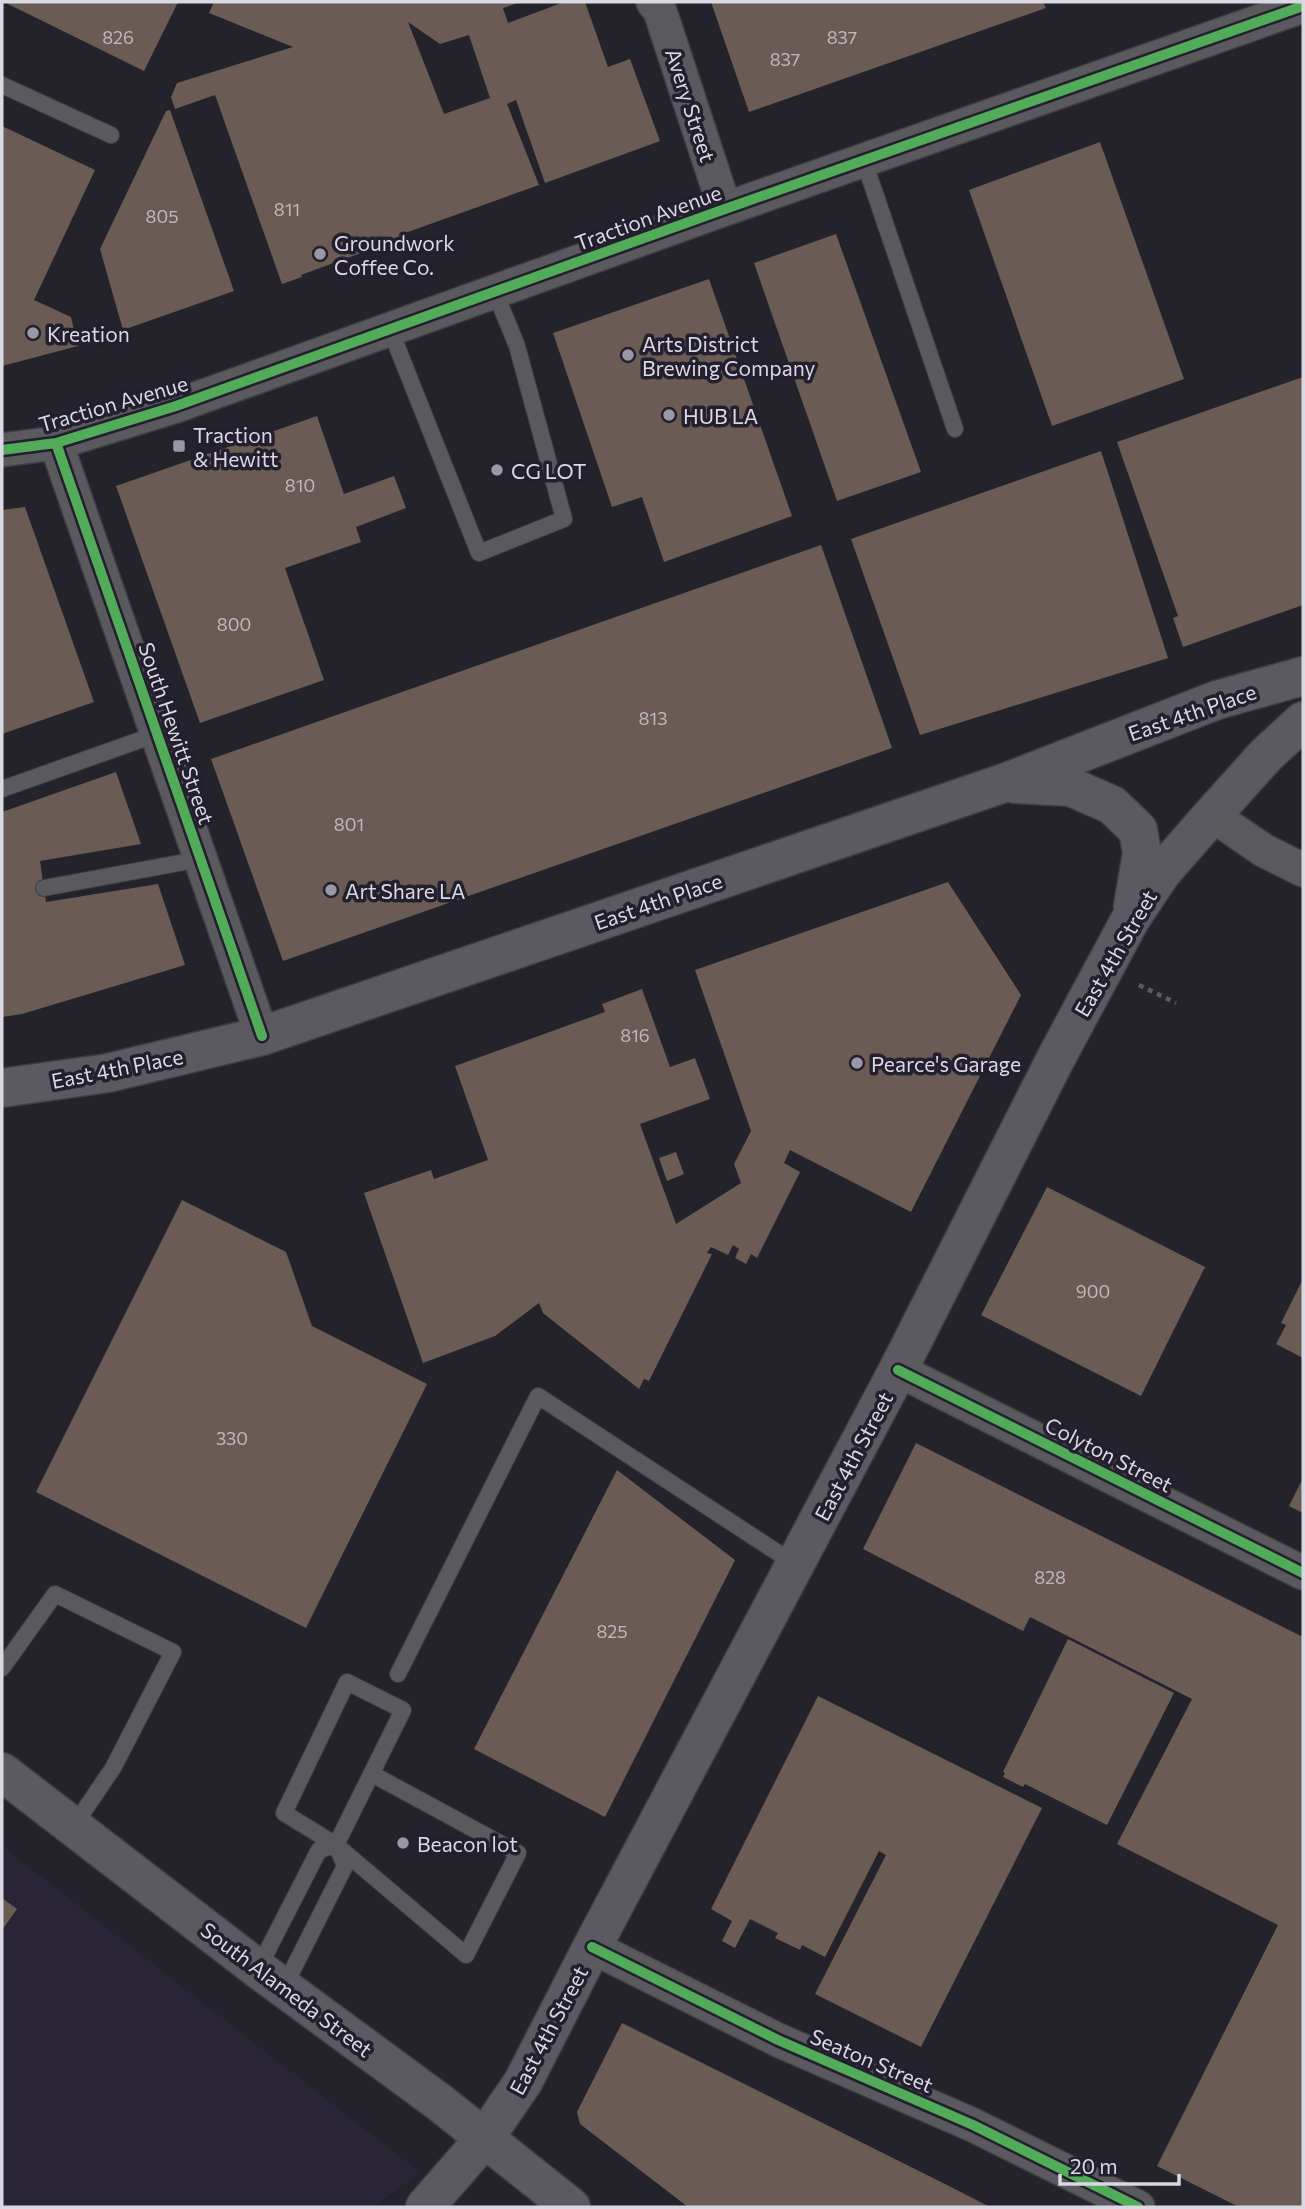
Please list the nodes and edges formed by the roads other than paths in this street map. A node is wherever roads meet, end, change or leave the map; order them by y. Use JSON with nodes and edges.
{"nodes":[{"id":1,"x":653,"y":2,"type":"edge"},
{"id":2,"x":1303,"y":6,"type":"edge"},
{"id":3,"x":2,"y":85,"type":"edge"},
{"id":4,"x":111,"y":135,"type":"dead end"},
{"id":5,"x":864,"y":160,"type":"junction"},
{"id":6,"x":725,"y":209,"type":"junction"},
{"id":7,"x":495,"y":292,"type":"junction"},
{"id":8,"x":390,"y":329,"type":"junction"},
{"id":9,"x":955,"y":429,"type":"dead end"},
{"id":10,"x":56,"y":443,"type":"junction"},
{"id":11,"x":2,"y":450,"type":"edge"},
{"id":12,"x":1303,"y":676,"type":"edge"},
{"id":13,"x":1303,"y":721,"type":"edge"},
{"id":14,"x":157,"y":734,"type":"junction"},
{"id":15,"x":1004,"y":783,"type":"junction"},
{"id":16,"x":2,"y":789,"type":"edge"},
{"id":17,"x":1212,"y":815,"type":"junction"},
{"id":18,"x":201,"y":859,"type":"junction"},
{"id":19,"x":1303,"y":870,"type":"edge"},
{"id":20,"x":44,"y":888,"type":"dead end"},
{"id":21,"x":1130,"y":920,"type":"junction"},
{"id":22,"x":262,"y":1036,"type":"junction"},
{"id":23,"x":2,"y":1088,"type":"edge"},
{"id":24,"x":898,"y":1370,"type":"junction"},
{"id":25,"x":795,"y":1564,"type":"junction"},
{"id":26,"x":1303,"y":1573,"type":"edge"},
{"id":27,"x":2,"y":1668,"type":"edge"},
{"id":28,"x":398,"y":1674,"type":"dead end"},
{"id":29,"x":2,"y":1772,"type":"edge"},
{"id":30,"x":372,"y":1774,"type":"junction"},
{"id":31,"x":74,"y":1827,"type":"junction"},
{"id":32,"x":336,"y":1845,"type":"junction"},
{"id":33,"x":592,"y":1947,"type":"junction"},
{"id":34,"x":271,"y":1978,"type":"junction"},
{"id":35,"x":484,"y":2139,"type":"junction"},
{"id":36,"x":425,"y":2207,"type":"edge"},
{"id":37,"x":571,"y":2207,"type":"edge"},
{"id":38,"x":1138,"y":2207,"type":"edge"}],
"edges":[{"from":1,"to":6,"type":"street","name":"Avery Street"},
{"from":2,"to":5,"type":"street","name":"Traction Avenue"},
{"from":3,"to":4,"type":"lane"},
{"from":5,"to":6,"type":"street","name":"Traction Avenue"},
{"from":5,"to":9,"type":"lane"},
{"from":6,"to":7,"type":"street","name":"Traction Avenue"},
{"from":7,"to":8,"type":"street","name":"Traction Avenue"},
{"from":7,"to":8,"type":"lane"},
{"from":8,"to":10,"type":"street","name":"Traction Avenue"},
{"from":10,"to":11,"type":"street","name":"Traction Avenue"},
{"from":10,"to":14,"type":"street","name":"South Hewitt Street"},
{"from":12,"to":15,"type":"main road","name":"East 4th Place"},
{"from":13,"to":17,"type":"main road","name":"East 4th Street"},
{"from":14,"to":16,"type":"lane"},
{"from":14,"to":18,"type":"street","name":"South Hewitt Street"},
{"from":15,"to":21,"type":"main road"},
{"from":15,"to":22,"type":"main road","name":"East 4th Place"},
{"from":17,"to":19,"type":"street"},
{"from":17,"to":21,"type":"main road","name":"East 4th Street"},
{"from":18,"to":20,"type":"lane"},
{"from":18,"to":22,"type":"street","name":"South Hewitt Street"},
{"from":21,"to":24,"type":"main road","name":"East 4th Street"},
{"from":22,"to":23,"type":"main road","name":"East 4th Place"},
{"from":24,"to":25,"type":"main road","name":"East 4th Street"},
{"from":24,"to":26,"type":"street","name":"Colyton Street"},
{"from":25,"to":28,"type":"lane"},
{"from":25,"to":33,"type":"main road","name":"East 4th Street"},
{"from":27,"to":31,"type":"lane"},
{"from":29,"to":31,"type":"main road","name":"South Alameda Street"},
{"from":30,"to":32,"type":"lane"},
{"from":30,"to":32,"type":"lane"},
{"from":30,"to":32,"type":"lane"},
{"from":31,"to":34,"type":"main road","name":"South Alameda Street"},
{"from":32,"to":34,"type":"lane"},
{"from":32,"to":34,"type":"lane"},
{"from":33,"to":35,"type":"main road","name":"East 4th Street"},
{"from":33,"to":38,"type":"street","name":"Seaton Street"},
{"from":34,"to":35,"type":"main road","name":"South Alameda Street"},
{"from":35,"to":36,"type":"main road","name":"East 4th Street"},
{"from":35,"to":37,"type":"main road","name":"South Alameda Street"}]}
